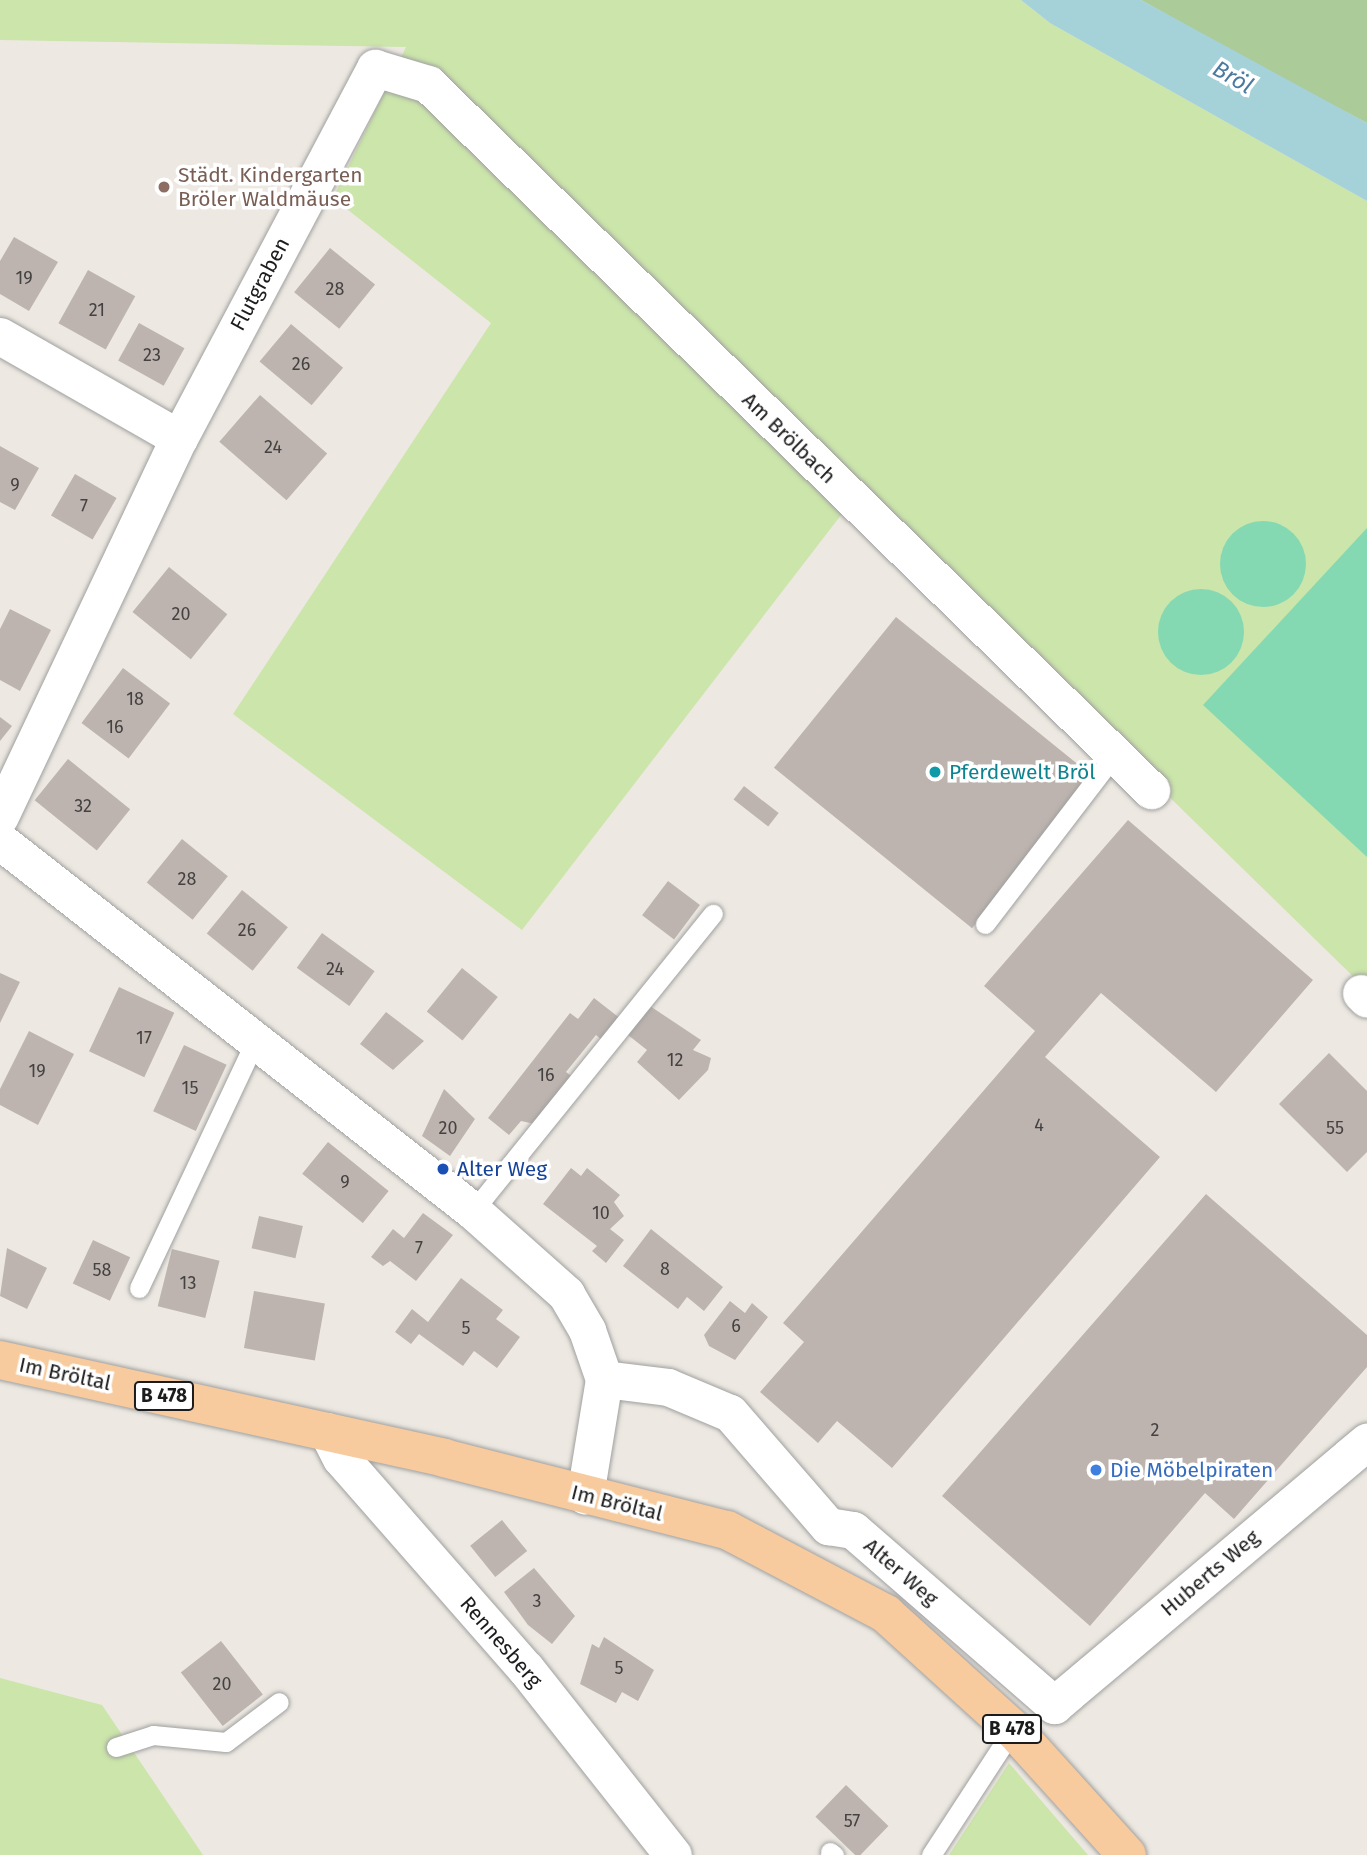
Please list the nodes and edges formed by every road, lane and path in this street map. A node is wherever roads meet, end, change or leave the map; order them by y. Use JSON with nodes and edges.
{"nodes":[{"id":1,"x":428,"y":84,"type":"joint"},
{"id":2,"x":0,"y":336,"type":"edge"},
{"id":3,"x":179,"y":438,"type":"junction"},
{"id":4,"x":1114,"y":755,"type":"junction"},
{"id":5,"x":1151,"y":790,"type":"dead end"},
{"id":6,"x":0,"y":816,"type":"edge"},
{"id":7,"x":0,"y":841,"type":"edge"},
{"id":8,"x":713,"y":914,"type":"dead end"},
{"id":9,"x":985,"y":924,"type":"dead end"},
{"id":10,"x":256,"y":1039,"type":"junction"},
{"id":11,"x":472,"y":1211,"type":"junction"},
{"id":12,"x":139,"y":1288,"type":"dead end"},
{"id":13,"x":0,"y":1360,"type":"edge"},
{"id":14,"x":604,"y":1379,"type":"junction"},
{"id":15,"x":327,"y":1431,"type":"junction"},
{"id":16,"x":1367,"y":1441,"type":"edge"},
{"id":17,"x":585,"y":1495,"type":"junction"},
{"id":18,"x":279,"y":1702,"type":"dead end"},
{"id":19,"x":1054,"y":1705,"type":"joint"},
{"id":20,"x":1013,"y":1730,"type":"junction"},
{"id":21,"x":116,"y":1747,"type":"dead end"},
{"id":22,"x":673,"y":1855,"type":"edge"},
{"id":23,"x":931,"y":1855,"type":"edge"},
{"id":24,"x":1126,"y":1855,"type":"edge"}],
"edges":[{"from":1,"to":3,"type":"street","name":"Flutgraben"},
{"from":1,"to":4,"type":"street","name":"Am Brölbach"},
{"from":2,"to":3,"type":"street"},
{"from":3,"to":6,"type":"street","name":"Flutgraben"},
{"from":4,"to":5,"type":"street","name":"Am Brölbach"},
{"from":4,"to":9,"type":"lane"},
{"from":7,"to":10,"type":"street"},
{"from":8,"to":11,"type":"lane"},
{"from":10,"to":11,"type":"street"},
{"from":10,"to":12,"type":"lane"},
{"from":11,"to":14,"type":"street"},
{"from":13,"to":15,"type":"main road","name":"Im Bröltal","number":"B 478"},
{"from":14,"to":17,"type":"street"},
{"from":14,"to":19,"type":"street","name":"Alter Weg"},
{"from":15,"to":17,"type":"main road","name":"Im Bröltal","number":"B 478"},
{"from":15,"to":22,"type":"street","name":"Rennesberg"},
{"from":16,"to":19,"type":"street","name":"Huberts Weg"},
{"from":17,"to":20,"type":"main road","name":"Im Bröltal","number":"B 478"},
{"from":18,"to":21,"type":"lane"},
{"from":20,"to":23,"type":"lane"},
{"from":20,"to":24,"type":"main road","name":"Im Bröltal","number":"B 478"}]}
